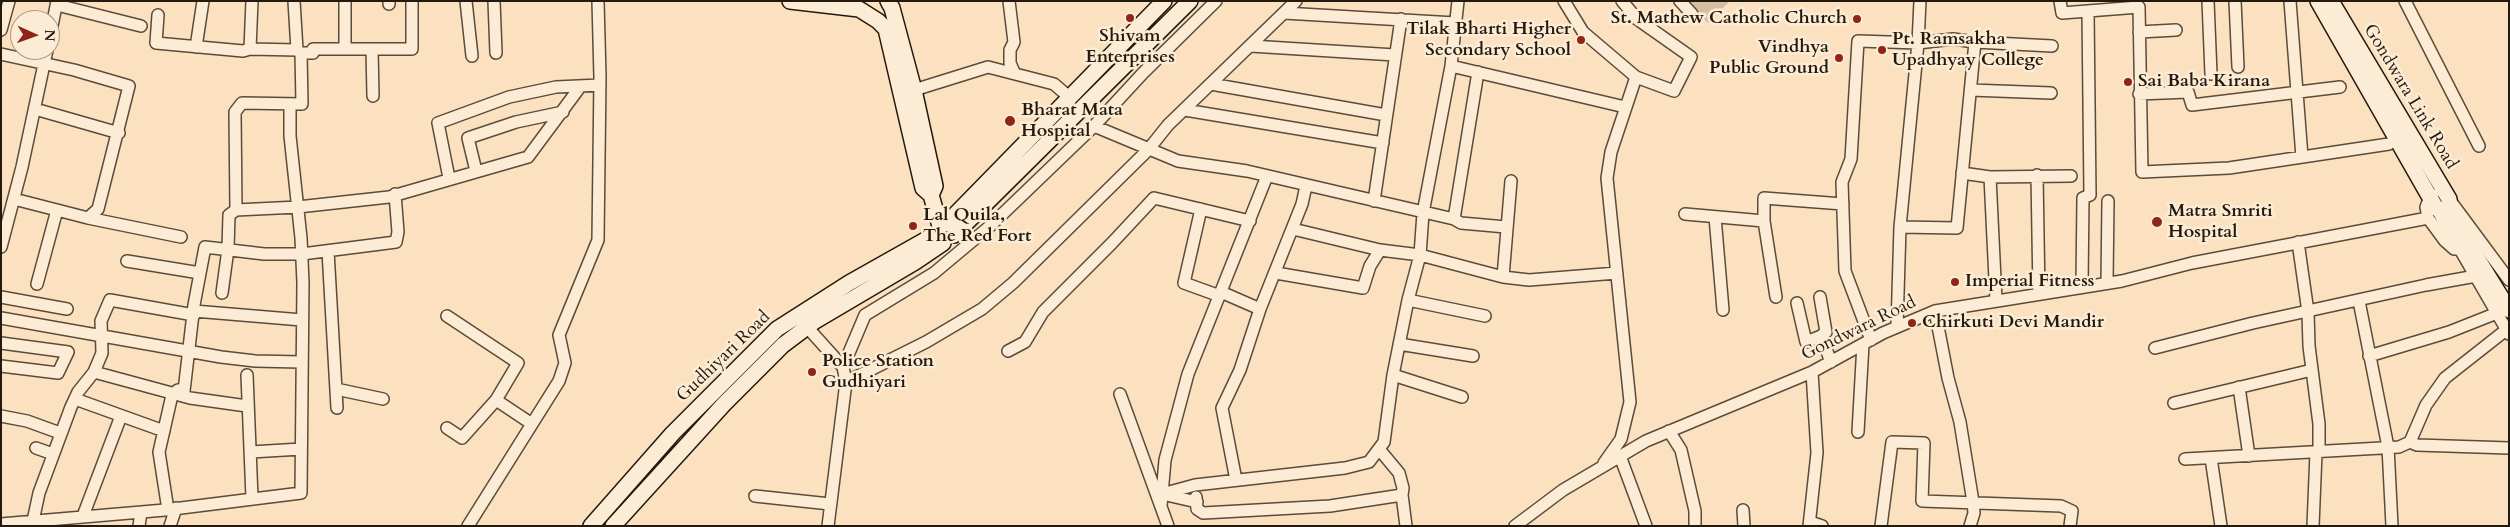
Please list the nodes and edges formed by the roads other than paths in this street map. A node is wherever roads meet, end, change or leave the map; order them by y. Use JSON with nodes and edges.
{"nodes":[{"id":1,"x":9,"y":1,"type":"edge"},
{"id":2,"x":203,"y":1,"type":"edge"},
{"id":3,"x":252,"y":1,"type":"edge"},
{"id":4,"x":294,"y":1,"type":"edge"},
{"id":5,"x":345,"y":1,"type":"edge"},
{"id":6,"x":412,"y":1,"type":"edge"},
{"id":7,"x":466,"y":1,"type":"edge"},
{"id":8,"x":494,"y":1,"type":"edge"},
{"id":9,"x":598,"y":1,"type":"edge"},
{"id":10,"x":790,"y":1,"type":"edge"},
{"id":11,"x":888,"y":1,"type":"edge"},
{"id":12,"x":1009,"y":1,"type":"edge"},
{"id":13,"x":1164,"y":1,"type":"edge"},
{"id":14,"x":1190,"y":1,"type":"edge"},
{"id":15,"x":1216,"y":1,"type":"edge"},
{"id":16,"x":1296,"y":1,"type":"edge"},
{"id":17,"x":1458,"y":1,"type":"edge"},
{"id":18,"x":1564,"y":1,"type":"edge"},
{"id":19,"x":1622,"y":1,"type":"edge"},
{"id":20,"x":1680,"y":1,"type":"edge"},
{"id":21,"x":1920,"y":1,"type":"edge"},
{"id":22,"x":2060,"y":1,"type":"edge"},
{"id":23,"x":2208,"y":1,"type":"edge"},
{"id":24,"x":2236,"y":1,"type":"edge"},
{"id":25,"x":2290,"y":1,"type":"edge"},
{"id":26,"x":2318,"y":1,"type":"edge"},
{"id":27,"x":2332,"y":1,"type":"edge"},
{"id":28,"x":2405,"y":1,"type":"edge"},
{"id":29,"x":57,"y":3,"type":"edge"},
{"id":30,"x":2088,"y":11,"type":"junction"},
{"id":31,"x":1284,"y":13,"type":"junction"},
{"id":32,"x":1692,"y":14,"type":"dead end"},
{"id":33,"x":158,"y":16,"type":"dead end"},
{"id":34,"x":1401,"y":19,"type":"junction"},
{"id":35,"x":1455,"y":23,"type":"junction"},
{"id":36,"x":141,"y":26,"type":"dead end"},
{"id":37,"x":1,"y":30,"type":"edge"},
{"id":38,"x":2176,"y":30,"type":"dead end"},
{"id":39,"x":2139,"y":32,"type":"junction"},
{"id":40,"x":1975,"y":42,"type":"junction"},
{"id":41,"x":1918,"y":43,"type":"junction"},
{"id":42,"x":1251,"y":46,"type":"junction"},
{"id":43,"x":2052,"y":46,"type":"dead end"},
{"id":44,"x":196,"y":47,"type":"junction"},
{"id":45,"x":345,"y":48,"type":"junction"},
{"id":46,"x":250,"y":49,"type":"junction"},
{"id":47,"x":372,"y":49,"type":"junction"},
{"id":48,"x":299,"y":51,"type":"junction"},
{"id":49,"x":496,"y":53,"type":"dead end"},
{"id":50,"x":1,"y":54,"type":"edge"},
{"id":51,"x":472,"y":56,"type":"dead end"},
{"id":52,"x":1395,"y":56,"type":"junction"},
{"id":53,"x":45,"y":60,"type":"edge"},
{"id":54,"x":44,"y":64,"type":"junction"},
{"id":55,"x":1451,"y":66,"type":"junction"},
{"id":56,"x":2238,"y":67,"type":"dead end"},
{"id":57,"x":1014,"y":72,"type":"junction"},
{"id":58,"x":1478,"y":72,"type":"junction"},
{"id":59,"x":2212,"y":74,"type":"dead end"},
{"id":60,"x":1636,"y":76,"type":"junction"},
{"id":61,"x":1211,"y":84,"type":"junction"},
{"id":62,"x":600,"y":86,"type":"junction"},
{"id":63,"x":580,"y":87,"type":"junction"},
{"id":64,"x":2340,"y":87,"type":"dead end"},
{"id":65,"x":914,"y":90,"type":"junction"},
{"id":66,"x":1971,"y":90,"type":"junction"},
{"id":67,"x":2296,"y":92,"type":"junction"},
{"id":68,"x":2051,"y":93,"type":"dead end"},
{"id":69,"x":2139,"y":94,"type":"junction"},
{"id":70,"x":373,"y":96,"type":"dead end"},
{"id":71,"x":1069,"y":97,"type":"junction"},
{"id":72,"x":290,"y":104,"type":"junction"},
{"id":73,"x":1625,"y":108,"type":"junction"},
{"id":74,"x":35,"y":109,"type":"junction"},
{"id":75,"x":1185,"y":110,"type":"junction"},
{"id":76,"x":563,"y":112,"type":"junction"},
{"id":77,"x":1386,"y":115,"type":"junction"},
{"id":78,"x":1094,"y":126,"type":"junction"},
{"id":79,"x":119,"y":133,"type":"junction"},
{"id":80,"x":1382,"y":143,"type":"junction"},
{"id":81,"x":2389,"y":144,"type":"dead end"},
{"id":82,"x":2479,"y":146,"type":"dead end"},
{"id":83,"x":1148,"y":150,"type":"junction"},
{"id":84,"x":2302,"y":157,"type":"junction"},
{"id":85,"x":476,"y":171,"type":"junction"},
{"id":86,"x":1962,"y":173,"type":"junction"},
{"id":87,"x":2037,"y":175,"type":"junction"},
{"id":88,"x":1267,"y":176,"type":"junction"},
{"id":89,"x":2071,"y":176,"type":"dead end"},
{"id":90,"x":1990,"y":177,"type":"junction"},
{"id":91,"x":449,"y":178,"type":"junction"},
{"id":92,"x":1511,"y":181,"type":"dead end"},
{"id":93,"x":1306,"y":186,"type":"junction"},
{"id":94,"x":395,"y":194,"type":"junction"},
{"id":95,"x":2446,"y":194,"type":"junction"},
{"id":96,"x":931,"y":195,"type":"junction"},
{"id":97,"x":14,"y":199,"type":"junction"},
{"id":98,"x":2108,"y":200,"type":"dead end"},
{"id":99,"x":1374,"y":201,"type":"junction"},
{"id":100,"x":1843,"y":204,"type":"junction"},
{"id":101,"x":298,"y":207,"type":"junction"},
{"id":102,"x":2431,"y":208,"type":"junction"},
{"id":103,"x":57,"y":210,"type":"junction"},
{"id":104,"x":236,"y":210,"type":"junction"},
{"id":105,"x":1201,"y":210,"type":"junction"},
{"id":106,"x":1423,"y":213,"type":"junction"},
{"id":107,"x":1685,"y":214,"type":"dead end"},
{"id":108,"x":2450,"y":214,"type":"junction"},
{"id":109,"x":1716,"y":217,"type":"junction"},
{"id":110,"x":88,"y":218,"type":"junction"},
{"id":111,"x":1454,"y":219,"type":"junction"},
{"id":112,"x":1764,"y":221,"type":"junction"},
{"id":113,"x":1250,"y":222,"type":"junction"},
{"id":114,"x":1900,"y":226,"type":"junction"},
{"id":115,"x":1506,"y":227,"type":"junction"},
{"id":116,"x":1292,"y":229,"type":"junction"},
{"id":117,"x":947,"y":236,"type":"junction"},
{"id":118,"x":181,"y":237,"type":"dead end"},
{"id":119,"x":2298,"y":242,"type":"junction"},
{"id":120,"x":2462,"y":244,"type":"junction"},
{"id":121,"x":2,"y":245,"type":"edge"},
{"id":122,"x":228,"y":249,"type":"junction"},
{"id":123,"x":1380,"y":250,"type":"junction"},
{"id":124,"x":328,"y":251,"type":"junction"},
{"id":125,"x":302,"y":254,"type":"junction"},
{"id":126,"x":1420,"y":255,"type":"junction"},
{"id":127,"x":127,"y":261,"type":"dead end"},
{"id":128,"x":200,"y":273,"type":"junction"},
{"id":129,"x":1276,"y":273,"type":"junction"},
{"id":130,"x":1617,"y":273,"type":"junction"},
{"id":131,"x":2476,"y":276,"type":"junction"},
{"id":132,"x":1503,"y":277,"type":"junction"},
{"id":133,"x":2509,"y":280,"type":"edge"},
{"id":134,"x":2107,"y":282,"type":"junction"},
{"id":135,"x":37,"y":284,"type":"dead end"},
{"id":136,"x":2082,"y":285,"type":"junction"},
{"id":137,"x":222,"y":293,"type":"dead end"},
{"id":138,"x":1220,"y":294,"type":"junction"},
{"id":139,"x":2039,"y":294,"type":"junction"},
{"id":140,"x":1,"y":296,"type":"edge"},
{"id":141,"x":1776,"y":297,"type":"dead end"},
{"id":142,"x":1820,"y":297,"type":"dead end"},
{"id":143,"x":1408,"y":300,"type":"junction"},
{"id":144,"x":1996,"y":300,"type":"junction"},
{"id":145,"x":2359,"y":301,"type":"junction"},
{"id":146,"x":1797,"y":303,"type":"dead end"},
{"id":147,"x":1260,"y":309,"type":"junction"},
{"id":148,"x":67,"y":310,"type":"dead end"},
{"id":149,"x":1723,"y":310,"type":"dead end"},
{"id":150,"x":1935,"y":311,"type":"junction"},
{"id":151,"x":2308,"y":312,"type":"junction"},
{"id":152,"x":2503,"y":312,"type":"edge"},
{"id":153,"x":194,"y":313,"type":"junction"},
{"id":154,"x":447,"y":316,"type":"dead end"},
{"id":155,"x":1485,"y":316,"type":"dead end"},
{"id":156,"x":1,"y":318,"type":"edge"},
{"id":157,"x":302,"y":320,"type":"junction"},
{"id":158,"x":1897,"y":326,"type":"junction"},
{"id":159,"x":807,"y":327,"type":"junction"},
{"id":160,"x":2508,"y":332,"type":"edge"},
{"id":161,"x":1821,"y":336,"type":"junction"},
{"id":162,"x":101,"y":337,"type":"junction"},
{"id":163,"x":1867,"y":342,"type":"junction"},
{"id":164,"x":1,"y":343,"type":"edge"},
{"id":165,"x":1399,"y":344,"type":"junction"},
{"id":166,"x":2155,"y":348,"type":"dead end"},
{"id":167,"x":189,"y":351,"type":"junction"},
{"id":168,"x":1008,"y":351,"type":"dead end"},
{"id":169,"x":1473,"y":356,"type":"dead end"},
{"id":170,"x":2370,"y":356,"type":"junction"},
{"id":171,"x":301,"y":362,"type":"junction"},
{"id":172,"x":1831,"y":362,"type":"junction"},
{"id":173,"x":1,"y":366,"type":"edge"},
{"id":174,"x":843,"y":367,"type":"junction"},
{"id":175,"x":2312,"y":370,"type":"junction"},
{"id":176,"x":94,"y":372,"type":"junction"},
{"id":177,"x":1812,"y":372,"type":"junction"},
{"id":178,"x":247,"y":375,"type":"dead end"},
{"id":179,"x":1393,"y":375,"type":"junction"},
{"id":180,"x":846,"y":382,"type":"junction"},
{"id":181,"x":2239,"y":387,"type":"junction"},
{"id":182,"x":336,"y":389,"type":"junction"},
{"id":183,"x":174,"y":393,"type":"junction"},
{"id":184,"x":1120,"y":394,"type":"dead end"},
{"id":185,"x":1462,"y":396,"type":"dead end"},
{"id":186,"x":75,"y":399,"type":"junction"},
{"id":187,"x":384,"y":399,"type":"dead end"},
{"id":188,"x":496,"y":400,"type":"junction"},
{"id":189,"x":2174,"y":403,"type":"dead end"},
{"id":190,"x":247,"y":406,"type":"junction"},
{"id":191,"x":336,"y":408,"type":"dead end"},
{"id":192,"x":1,"y":416,"type":"edge"},
{"id":193,"x":121,"y":416,"type":"junction"},
{"id":194,"x":532,"y":424,"type":"junction"},
{"id":195,"x":448,"y":428,"type":"dead end"},
{"id":196,"x":1669,"y":431,"type":"junction"},
{"id":197,"x":164,"y":432,"type":"junction"},
{"id":198,"x":1858,"y":432,"type":"dead end"},
{"id":199,"x":60,"y":433,"type":"junction"},
{"id":200,"x":2410,"y":442,"type":"junction"},
{"id":201,"x":2388,"y":447,"type":"junction"},
{"id":202,"x":36,"y":448,"type":"dead end"},
{"id":203,"x":2509,"y":448,"type":"edge"},
{"id":204,"x":301,"y":449,"type":"junction"},
{"id":205,"x":1379,"y":449,"type":"junction"},
{"id":206,"x":2319,"y":451,"type":"junction"},
{"id":207,"x":251,"y":452,"type":"junction"},
{"id":208,"x":53,"y":454,"type":"junction"},
{"id":209,"x":1620,"y":456,"type":"junction"},
{"id":210,"x":2249,"y":456,"type":"junction"},
{"id":211,"x":2211,"y":458,"type":"junction"},
{"id":212,"x":2185,"y":460,"type":"dead end"},
{"id":213,"x":1601,"y":467,"type":"junction"},
{"id":214,"x":1236,"y":480,"type":"junction"},
{"id":215,"x":1195,"y":485,"type":"junction"},
{"id":216,"x":1162,"y":494,"type":"junction"},
{"id":217,"x":1402,"y":495,"type":"junction"},
{"id":218,"x":755,"y":496,"type":"dead end"},
{"id":219,"x":252,"y":498,"type":"junction"},
{"id":220,"x":1197,"y":502,"type":"junction"},
{"id":221,"x":1973,"y":502,"type":"junction"},
{"id":222,"x":830,"y":504,"type":"junction"},
{"id":223,"x":1161,"y":506,"type":"junction"},
{"id":224,"x":172,"y":509,"type":"junction"},
{"id":225,"x":1744,"y":510,"type":"dead end"},
{"id":226,"x":141,"y":512,"type":"junction"},
{"id":227,"x":83,"y":516,"type":"junction"},
{"id":228,"x":33,"y":521,"type":"junction"},
{"id":229,"x":1,"y":524,"type":"edge"},
{"id":230,"x":19,"y":524,"type":"edge"},
{"id":231,"x":1809,"y":524,"type":"edge"},
{"id":232,"x":139,"y":526,"type":"edge"},
{"id":233,"x":170,"y":526,"type":"edge"},
{"id":234,"x":468,"y":526,"type":"edge"},
{"id":235,"x":591,"y":526,"type":"edge"},
{"id":236,"x":613,"y":526,"type":"edge"},
{"id":237,"x":828,"y":526,"type":"edge"},
{"id":238,"x":1168,"y":526,"type":"edge"},
{"id":239,"x":1406,"y":526,"type":"edge"},
{"id":240,"x":1515,"y":526,"type":"edge"},
{"id":241,"x":1646,"y":526,"type":"edge"},
{"id":242,"x":1695,"y":526,"type":"edge"},
{"id":243,"x":1744,"y":526,"type":"edge"},
{"id":244,"x":1822,"y":526,"type":"edge"},
{"id":245,"x":1881,"y":526,"type":"edge"},
{"id":246,"x":1970,"y":526,"type":"edge"},
{"id":247,"x":2070,"y":526,"type":"edge"},
{"id":248,"x":2221,"y":526,"type":"edge"},
{"id":249,"x":2313,"y":526,"type":"edge"},
{"id":250,"x":2392,"y":526,"type":"edge"}],
"edges":[{"from":1,"to":37,"type":"street"},
{"from":2,"to":44,"type":"street"},
{"from":3,"to":46,"type":"street"},
{"from":4,"to":48,"type":"street"},
{"from":5,"to":45,"type":"street"},
{"from":6,"to":47,"type":"street"},
{"from":7,"to":51,"type":"street"},
{"from":8,"to":49,"type":"street"},
{"from":9,"to":62,"type":"street"},
{"from":10,"to":96,"type":"street"},
{"from":11,"to":65,"type":"street"},
{"from":12,"to":57,"type":"street"},
{"from":13,"to":71,"type":"street"},
{"from":14,"to":117,"type":"street"},
{"from":15,"to":78,"type":"street"},
{"from":16,"to":31,"type":"street"},
{"from":17,"to":35,"type":"street"},
{"from":18,"to":60,"type":"street"},
{"from":19,"to":60,"type":"street"},
{"from":20,"to":32,"type":"street"},
{"from":21,"to":41,"type":"street"},
{"from":22,"to":30,"type":"street"},
{"from":23,"to":59,"type":"street"},
{"from":24,"to":56,"type":"street"},
{"from":25,"to":67,"type":"street"},
{"from":26,"to":102,"type":"street"},
{"from":27,"to":95,"type":"street","name":"Gondwara Link Road"},
{"from":28,"to":82,"type":"street"},
{"from":29,"to":36,"type":"street"},
{"from":30,"to":39,"type":"street"},
{"from":30,"to":136,"type":"street"},
{"from":31,"to":34,"type":"street"},
{"from":31,"to":42,"type":"street"},
{"from":33,"to":44,"type":"street"},
{"from":34,"to":35,"type":"street"},
{"from":34,"to":52,"type":"street"},
{"from":35,"to":55,"type":"street"},
{"from":38,"to":39,"type":"street"},
{"from":39,"to":69,"type":"street"},
{"from":40,"to":41,"type":"street"},
{"from":40,"to":43,"type":"street"},
{"from":40,"to":66,"type":"street"},
{"from":41,"to":100,"type":"street"},
{"from":41,"to":114,"type":"street"},
{"from":42,"to":52,"type":"street"},
{"from":42,"to":61,"type":"street"},
{"from":44,"to":46,"type":"street"},
{"from":45,"to":47,"type":"street"},
{"from":45,"to":48,"type":"street"},
{"from":46,"to":48,"type":"street"},
{"from":47,"to":70,"type":"street"},
{"from":48,"to":72,"type":"street"},
{"from":50,"to":54,"type":"street"},
{"from":52,"to":77,"type":"street"},
{"from":53,"to":54,"type":"street"},
{"from":54,"to":74,"type":"street"},
{"from":54,"to":79,"type":"street"},
{"from":55,"to":58,"type":"street"},
{"from":55,"to":106,"type":"street"},
{"from":57,"to":65,"type":"street"},
{"from":57,"to":71,"type":"street"},
{"from":58,"to":73,"type":"street"},
{"from":58,"to":111,"type":"street"},
{"from":60,"to":73,"type":"street"},
{"from":61,"to":75,"type":"street"},
{"from":61,"to":77,"type":"street"},
{"from":62,"to":63,"type":"street"},
{"from":62,"to":194,"type":"street"},
{"from":63,"to":76,"type":"street"},
{"from":63,"to":91,"type":"street"},
{"from":64,"to":67,"type":"street"},
{"from":65,"to":96,"type":"street"},
{"from":66,"to":68,"type":"street"},
{"from":66,"to":86,"type":"street"},
{"from":67,"to":69,"type":"street"},
{"from":67,"to":84,"type":"street"},
{"from":69,"to":84,"type":"street"},
{"from":71,"to":117,"type":"street"},
{"from":72,"to":101,"type":"street"},
{"from":72,"to":104,"type":"street"},
{"from":73,"to":130,"type":"street"},
{"from":74,"to":79,"type":"street"},
{"from":74,"to":97,"type":"street"},
{"from":75,"to":80,"type":"street"},
{"from":75,"to":83,"type":"street"},
{"from":76,"to":85,"type":"street"},
{"from":76,"to":85,"type":"street"},
{"from":77,"to":80,"type":"street"},
{"from":78,"to":83,"type":"street"},
{"from":78,"to":117,"type":"street"},
{"from":79,"to":110,"type":"street"},
{"from":80,"to":99,"type":"street"},
{"from":81,"to":84,"type":"street"},
{"from":83,"to":88,"type":"street"},
{"from":83,"to":180,"type":"street"},
{"from":85,"to":91,"type":"street"},
{"from":86,"to":90,"type":"street"},
{"from":86,"to":114,"type":"street"},
{"from":87,"to":89,"type":"street"},
{"from":87,"to":90,"type":"street"},
{"from":87,"to":139,"type":"street"},
{"from":88,"to":93,"type":"street"},
{"from":88,"to":113,"type":"street"},
{"from":90,"to":144,"type":"street"},
{"from":91,"to":94,"type":"street"},
{"from":92,"to":115,"type":"street"},
{"from":93,"to":99,"type":"street"},
{"from":93,"to":116,"type":"street"},
{"from":94,"to":101,"type":"street"},
{"from":94,"to":124,"type":"street"},
{"from":95,"to":102,"type":"street","name":"Gondwara Road"},
{"from":95,"to":108,"type":"street","name":"Gondwara Link Road"},
{"from":95,"to":133,"type":"street"},
{"from":96,"to":117,"type":"street"},
{"from":97,"to":103,"type":"street"},
{"from":97,"to":121,"type":"street"},
{"from":98,"to":134,"type":"street"},
{"from":99,"to":106,"type":"street"},
{"from":100,"to":112,"type":"street"},
{"from":100,"to":163,"type":"street"},
{"from":101,"to":104,"type":"street"},
{"from":101,"to":125,"type":"street"},
{"from":102,"to":108,"type":"street"},
{"from":102,"to":119,"type":"street","name":"Gondwara Road"},
{"from":102,"to":120,"type":"street"},
{"from":103,"to":110,"type":"street"},
{"from":103,"to":135,"type":"street"},
{"from":104,"to":122,"type":"street"},
{"from":105,"to":113,"type":"street"},
{"from":105,"to":138,"type":"street"},
{"from":105,"to":168,"type":"street"},
{"from":106,"to":111,"type":"street"},
{"from":106,"to":126,"type":"street"},
{"from":107,"to":109,"type":"street"},
{"from":108,"to":120,"type":"street"},
{"from":109,"to":112,"type":"street"},
{"from":109,"to":149,"type":"street"},
{"from":110,"to":118,"type":"street"},
{"from":111,"to":115,"type":"street"},
{"from":112,"to":141,"type":"street"},
{"from":113,"to":138,"type":"street"},
{"from":114,"to":158,"type":"street"},
{"from":115,"to":132,"type":"street"},
{"from":116,"to":123,"type":"street"},
{"from":116,"to":129,"type":"street"},
{"from":117,"to":159,"type":"street","name":"Gudhiyari Road"},
{"from":117,"to":174,"type":"street"},
{"from":117,"to":235,"type":"street","name":"Gudhiyari Road"},
{"from":119,"to":134,"type":"street","name":"Gondwara Road"},
{"from":119,"to":151,"type":"street"},
{"from":120,"to":131,"type":"street"},
{"from":120,"to":152,"type":"street"},
{"from":122,"to":125,"type":"street"},
{"from":122,"to":128,"type":"street"},
{"from":122,"to":137,"type":"street"},
{"from":123,"to":126,"type":"street"},
{"from":123,"to":129,"type":"street"},
{"from":124,"to":125,"type":"street"},
{"from":124,"to":182,"type":"street"},
{"from":125,"to":157,"type":"street"},
{"from":126,"to":132,"type":"street"},
{"from":126,"to":143,"type":"street"},
{"from":127,"to":128,"type":"street"},
{"from":128,"to":153,"type":"street"},
{"from":129,"to":147,"type":"street"},
{"from":130,"to":132,"type":"street"},
{"from":130,"to":213,"type":"street"},
{"from":131,"to":145,"type":"street"},
{"from":131,"to":152,"type":"street"},
{"from":134,"to":136,"type":"street","name":"Gondwara Road"},
{"from":136,"to":139,"type":"street","name":"Gondwara Road"},
{"from":138,"to":147,"type":"street"},
{"from":138,"to":216,"type":"street"},
{"from":139,"to":144,"type":"street","name":"Gondwara Road"},
{"from":140,"to":148,"type":"street"},
{"from":142,"to":161,"type":"street"},
{"from":143,"to":155,"type":"street"},
{"from":143,"to":165,"type":"street"},
{"from":144,"to":150,"type":"street","name":"Gondwara Road"},
{"from":145,"to":151,"type":"street"},
{"from":145,"to":170,"type":"street"},
{"from":146,"to":161,"type":"street"},
{"from":147,"to":214,"type":"street"},
{"from":150,"to":158,"type":"street","name":"Gondwara Road"},
{"from":150,"to":221,"type":"street"},
{"from":151,"to":166,"type":"street"},
{"from":151,"to":175,"type":"street"},
{"from":152,"to":160,"type":"street"},
{"from":152,"to":170,"type":"street"},
{"from":153,"to":157,"type":"street"},
{"from":153,"to":162,"type":"street"},
{"from":153,"to":167,"type":"street"},
{"from":154,"to":188,"type":"street"},
{"from":156,"to":162,"type":"street"},
{"from":157,"to":171,"type":"street"},
{"from":158,"to":163,"type":"street","name":"Gondwara Road"},
{"from":159,"to":174,"type":"street"},
{"from":159,"to":236,"type":"street","name":"Gudhiyari Road"},
{"from":160,"to":200,"type":"street"},
{"from":161,"to":172,"type":"street"},
{"from":162,"to":167,"type":"street"},
{"from":162,"to":176,"type":"street"},
{"from":163,"to":172,"type":"street","name":"Gondwara Road"},
{"from":163,"to":198,"type":"street"},
{"from":164,"to":173,"type":"street"},
{"from":165,"to":169,"type":"street"},
{"from":165,"to":179,"type":"street"},
{"from":167,"to":171,"type":"street"},
{"from":167,"to":183,"type":"street"},
{"from":170,"to":201,"type":"street"},
{"from":171,"to":204,"type":"street"},
{"from":172,"to":177,"type":"street","name":"Gondwara Road"},
{"from":174,"to":180,"type":"street"},
{"from":175,"to":181,"type":"street"},
{"from":175,"to":206,"type":"street"},
{"from":176,"to":183,"type":"street"},
{"from":176,"to":186,"type":"street"},
{"from":177,"to":196,"type":"street","name":"Gondwara Road"},
{"from":177,"to":231,"type":"street"},
{"from":178,"to":190,"type":"street"},
{"from":179,"to":185,"type":"street"},
{"from":179,"to":205,"type":"street"},
{"from":180,"to":222,"type":"street"},
{"from":181,"to":189,"type":"street"},
{"from":181,"to":210,"type":"street"},
{"from":182,"to":187,"type":"street"},
{"from":182,"to":191,"type":"street"},
{"from":183,"to":190,"type":"street"},
{"from":183,"to":197,"type":"street"},
{"from":184,"to":223,"type":"street"},
{"from":186,"to":193,"type":"street"},
{"from":186,"to":199,"type":"street"},
{"from":188,"to":194,"type":"street"},
{"from":188,"to":195,"type":"street"},
{"from":190,"to":207,"type":"street"},
{"from":192,"to":199,"type":"street"},
{"from":193,"to":197,"type":"street"},
{"from":193,"to":227,"type":"street"},
{"from":194,"to":234,"type":"street"},
{"from":196,"to":209,"type":"street","name":"Gondwara Road"},
{"from":196,"to":242,"type":"street"},
{"from":197,"to":224,"type":"street"},
{"from":199,"to":208,"type":"street"},
{"from":200,"to":201,"type":"street"},
{"from":200,"to":203,"type":"street"},
{"from":201,"to":206,"type":"street"},
{"from":201,"to":250,"type":"street"},
{"from":202,"to":208,"type":"street"},
{"from":204,"to":207,"type":"street"},
{"from":204,"to":219,"type":"street"},
{"from":205,"to":214,"type":"street"},
{"from":205,"to":217,"type":"street"},
{"from":206,"to":210,"type":"street"},
{"from":206,"to":249,"type":"street"},
{"from":207,"to":219,"type":"street"},
{"from":208,"to":228,"type":"street"},
{"from":209,"to":213,"type":"street","name":"Gondwara Road"},
{"from":209,"to":241,"type":"street"},
{"from":210,"to":211,"type":"street"},
{"from":211,"to":212,"type":"street"},
{"from":211,"to":248,"type":"street"},
{"from":213,"to":240,"type":"street","name":"Gondwara Road"},
{"from":214,"to":215,"type":"street"},
{"from":215,"to":216,"type":"street"},
{"from":215,"to":220,"type":"street"},
{"from":216,"to":220,"type":"street"},
{"from":216,"to":223,"type":"street"},
{"from":217,"to":220,"type":"street"},
{"from":217,"to":239,"type":"street"},
{"from":218,"to":222,"type":"street"},
{"from":219,"to":224,"type":"street"},
{"from":221,"to":245,"type":"street"},
{"from":221,"to":246,"type":"street"},
{"from":221,"to":247,"type":"street"},
{"from":222,"to":237,"type":"street"},
{"from":223,"to":238,"type":"street"},
{"from":224,"to":226,"type":"street"},
{"from":224,"to":233,"type":"street"},
{"from":225,"to":243,"type":"street"},
{"from":226,"to":227,"type":"street"},
{"from":226,"to":232,"type":"street"},
{"from":227,"to":228,"type":"street"},
{"from":228,"to":230,"type":"street"},
{"from":229,"to":230,"type":"street"},
{"from":231,"to":244,"type":"street"}]}
